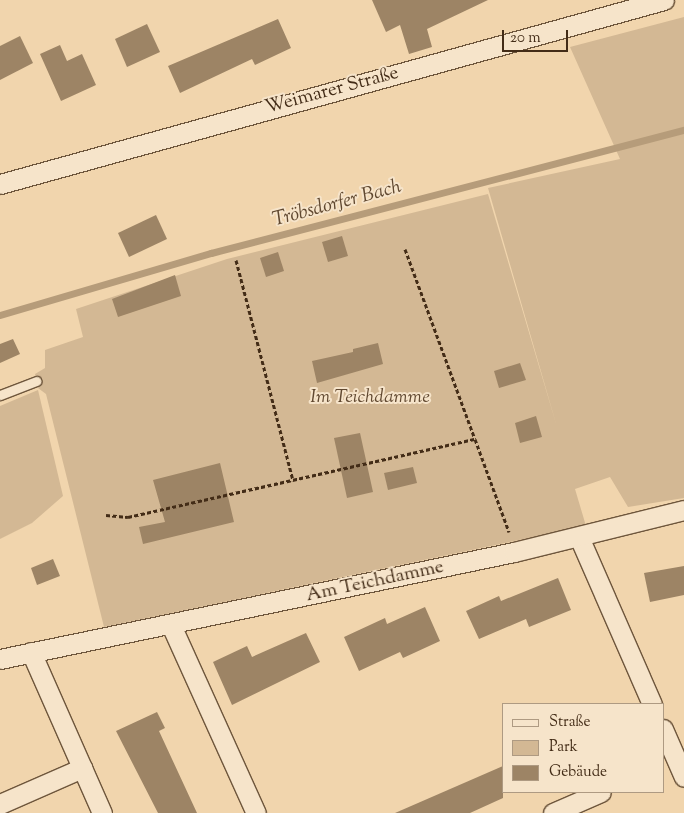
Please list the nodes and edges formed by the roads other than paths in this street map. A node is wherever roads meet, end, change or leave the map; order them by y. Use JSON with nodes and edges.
{"nodes":[{"id":1,"x":664,"y":0,"type":"edge"},
{"id":2,"x":0,"y":184,"type":"edge"},
{"id":3,"x":36,"y":381,"type":"dead end"},
{"id":4,"x":0,"y":396,"type":"edge"},
{"id":5,"x":684,"y":510,"type":"edge"},
{"id":6,"x":578,"y":537,"type":"junction"},
{"id":7,"x":171,"y":625,"type":"junction"},
{"id":8,"x":31,"y":652,"type":"junction"},
{"id":9,"x":0,"y":658,"type":"edge"},
{"id":10,"x":652,"y":703,"type":"edge"},
{"id":11,"x":664,"y":734,"type":"edge"},
{"id":12,"x":669,"y":761,"type":"edge"},
{"id":13,"x":82,"y":768,"type":"junction"},
{"id":14,"x":684,"y":777,"type":"edge"},
{"id":15,"x":599,"y":793,"type":"edge"},
{"id":16,"x":0,"y":804,"type":"edge"},
{"id":17,"x":102,"y":813,"type":"edge"},
{"id":18,"x":256,"y":813,"type":"edge"},
{"id":19,"x":553,"y":813,"type":"edge"}],
"edges":[{"from":1,"to":2,"type":"street","name":"Weimarer Straße"},
{"from":3,"to":4,"type":"lane"},
{"from":5,"to":6,"type":"street","name":"Am Teichdamme"},
{"from":6,"to":7,"type":"street","name":"Am Teichdamme"},
{"from":6,"to":10,"type":"street"},
{"from":7,"to":8,"type":"street","name":"Am Teichdamme"},
{"from":7,"to":18,"type":"street"},
{"from":8,"to":9,"type":"street","name":"Am Teichdamme"},
{"from":8,"to":13,"type":"street"},
{"from":11,"to":12,"type":"street"},
{"from":12,"to":14,"type":"street"},
{"from":13,"to":16,"type":"street"},
{"from":13,"to":17,"type":"street"},
{"from":15,"to":19,"type":"street"}]}
